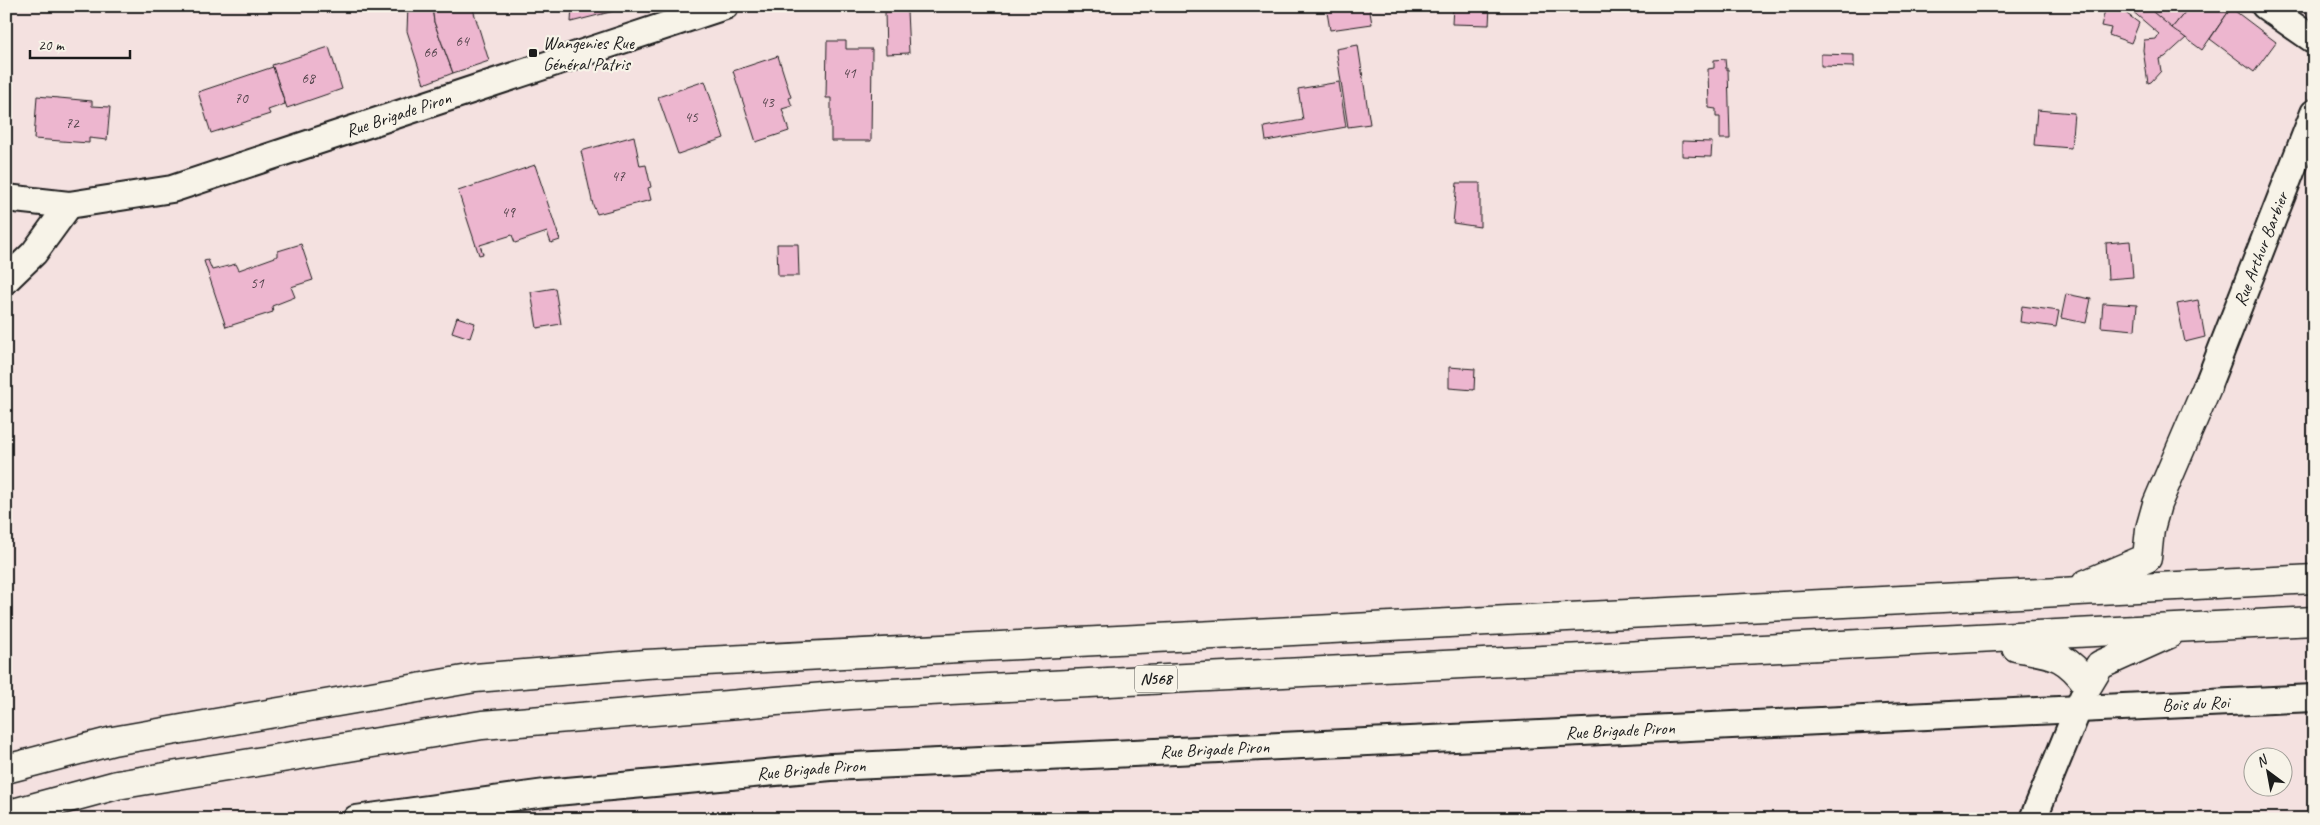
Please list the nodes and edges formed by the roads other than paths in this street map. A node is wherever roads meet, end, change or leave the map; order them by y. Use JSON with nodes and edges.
{"nodes":[{"id":1,"x":725,"y":6,"type":"edge"},
{"id":2,"x":2265,"y":6,"type":"edge"},
{"id":3,"x":678,"y":14,"type":"edge"},
{"id":4,"x":2314,"y":40,"type":"edge"},
{"id":5,"x":2314,"y":113,"type":"edge"},
{"id":6,"x":6,"y":198,"type":"edge"},
{"id":7,"x":69,"y":205,"type":"junction"},
{"id":8,"x":6,"y":280,"type":"edge"},
{"id":9,"x":2207,"y":386,"type":"joint"},
{"id":10,"x":2314,"y":579,"type":"edge"},
{"id":11,"x":2070,"y":591,"type":"junction"},
{"id":12,"x":2314,"y":621,"type":"edge"},
{"id":13,"x":2184,"y":628,"type":"junction"},
{"id":14,"x":1970,"y":638,"type":"junction"},
{"id":15,"x":2088,"y":685,"type":"junction"},
{"id":16,"x":2314,"y":698,"type":"edge"},
{"id":17,"x":2076,"y":710,"type":"junction"},
{"id":18,"x":6,"y":769,"type":"edge"},
{"id":19,"x":6,"y":814,"type":"edge"},
{"id":20,"x":356,"y":819,"type":"edge"},
{"id":21,"x":2033,"y":819,"type":"edge"}],
"edges":[{"from":1,"to":3,"type":"street","name":"Rue Brigade Piron"},
{"from":2,"to":4,"type":"street"},
{"from":3,"to":7,"type":"street","name":"Rue Brigade Piron"},
{"from":5,"to":9,"type":"street","name":"Rue Arthur Barbier"},
{"from":6,"to":7,"type":"street","name":"Rue Brigade Piron"},
{"from":7,"to":8,"type":"street"},
{"from":9,"to":11,"type":"highway"},
{"from":10,"to":11,"type":"highway"},
{"from":11,"to":18,"type":"highway"},
{"from":12,"to":13,"type":"highway","number":"N568"},
{"from":13,"to":14,"type":"highway","number":"N568"},
{"from":13,"to":15,"type":"highway"},
{"from":14,"to":15,"type":"highway"},
{"from":14,"to":19,"type":"highway","number":"N568"},
{"from":15,"to":17,"type":"street"},
{"from":16,"to":17,"type":"street","name":"Bois du Roi"},
{"from":17,"to":20,"type":"street","name":"Rue Brigade Piron"},
{"from":17,"to":21,"type":"street"}]}
